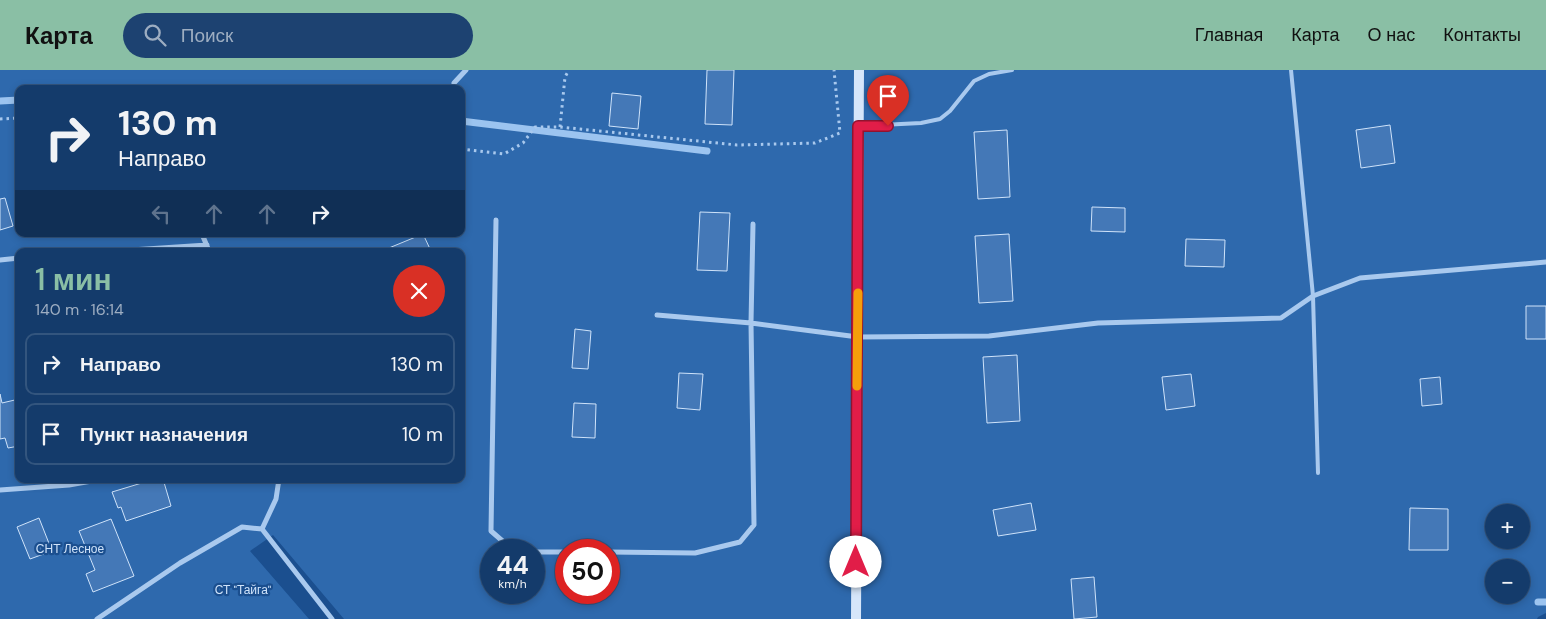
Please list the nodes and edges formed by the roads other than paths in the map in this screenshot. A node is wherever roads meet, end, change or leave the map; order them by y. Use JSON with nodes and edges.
{"nodes":[{"id":1,"x":466,"y":70,"type":"edge"},
{"id":2,"x":859,"y":70,"type":"edge"},
{"id":3,"x":1012,"y":70,"type":"edge"},
{"id":4,"x":1291,"y":70,"type":"edge"},
{"id":5,"x":454,"y":83,"type":"dead end"},
{"id":6,"x":858,"y":126,"type":"junction"},
{"id":7,"x":496,"y":220,"type":"dead end"},
{"id":8,"x":753,"y":224,"type":"dead end"},
{"id":9,"x":203,"y":237,"type":"edge"},
{"id":10,"x":207,"y":245,"type":"junction"},
{"id":11,"x":162,"y":248,"type":"edge"},
{"id":12,"x":208,"y":248,"type":"edge"},
{"id":13,"x":15,"y":258,"type":"edge"},
{"id":14,"x":0,"y":260,"type":"edge"},
{"id":15,"x":1546,"y":262,"type":"edge"},
{"id":16,"x":1313,"y":296,"type":"junction"},
{"id":17,"x":657,"y":315,"type":"dead end"},
{"id":18,"x":751,"y":323,"type":"junction"},
{"id":19,"x":858,"y":337,"type":"junction"},
{"id":20,"x":1318,"y":473,"type":"dead end"},
{"id":21,"x":80,"y":483,"type":"edge"},
{"id":22,"x":278,"y":483,"type":"edge"},
{"id":23,"x":0,"y":490,"type":"edge"},
{"id":24,"x":262,"y":529,"type":"junction"},
{"id":25,"x":500,"y":539,"type":"edge"},
{"id":26,"x":620,"y":552,"type":"edge"},
{"id":27,"x":97,"y":619,"type":"edge"},
{"id":28,"x":332,"y":619,"type":"edge"},
{"id":29,"x":856,"y":619,"type":"edge"}],
"edges":[{"from":1,"to":5,"type":"street"},
{"from":2,"to":6,"type":"main road"},
{"from":3,"to":6,"type":"lane"},
{"from":4,"to":16,"type":"lane"},
{"from":6,"to":19,"type":"main road"},
{"from":7,"to":25,"type":"street"},
{"from":8,"to":18,"type":"street"},
{"from":9,"to":10,"type":"street"},
{"from":10,"to":11,"type":"street"},
{"from":10,"to":12,"type":"street"},
{"from":13,"to":14,"type":"street"},
{"from":15,"to":16,"type":"street"},
{"from":16,"to":19,"type":"street"},
{"from":16,"to":20,"type":"lane"},
{"from":17,"to":18,"type":"street"},
{"from":18,"to":19,"type":"street"},
{"from":18,"to":26,"type":"street"},
{"from":19,"to":29,"type":"main road"},
{"from":21,"to":23,"type":"street"},
{"from":22,"to":24,"type":"street"},
{"from":24,"to":27,"type":"street"},
{"from":24,"to":28,"type":"street"}]}
